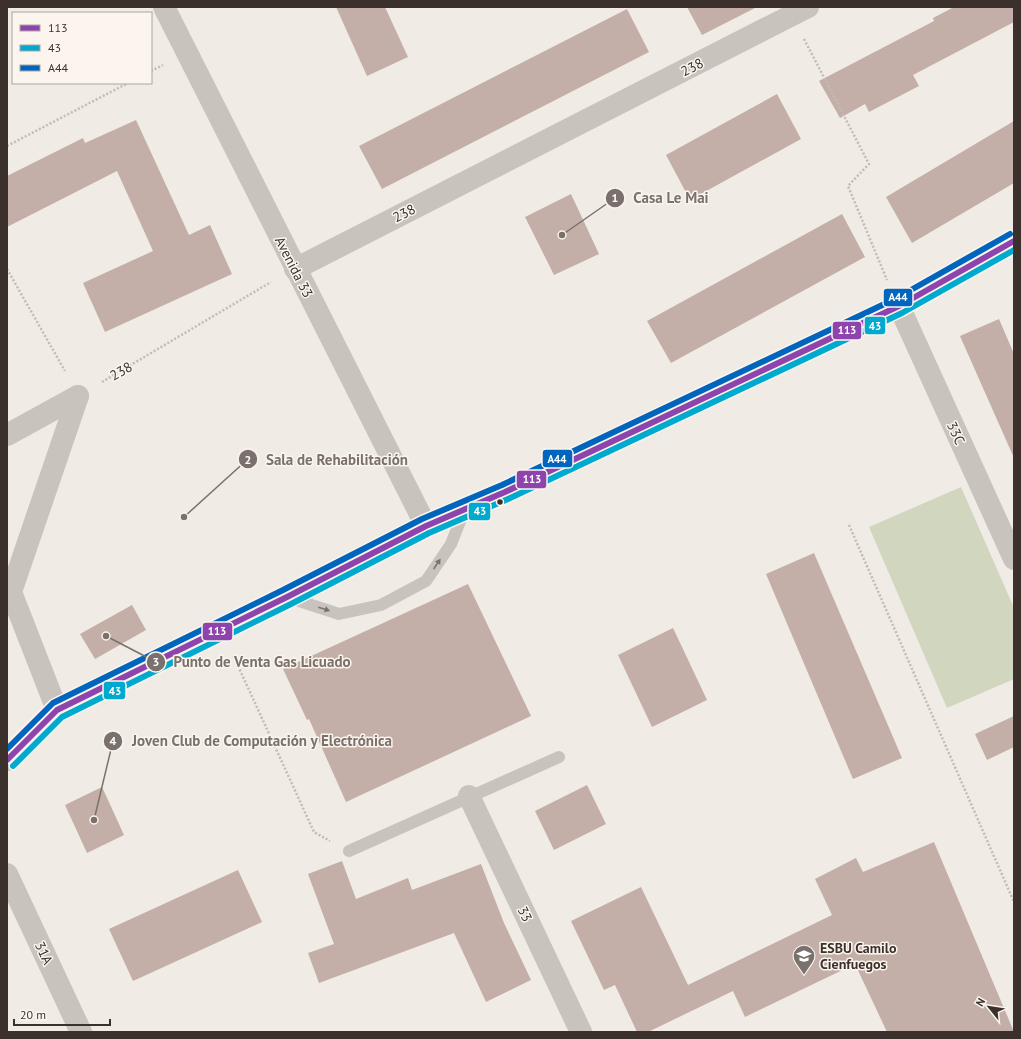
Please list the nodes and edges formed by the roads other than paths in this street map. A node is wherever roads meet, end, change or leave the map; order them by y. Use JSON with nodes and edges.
{"nodes":[{"id":1,"x":164,"y":7,"type":"edge"},
{"id":2,"x":800,"y":12,"type":"edge"},
{"id":3,"x":1014,"y":241,"type":"edge"},
{"id":4,"x":295,"y":269,"type":"junction"},
{"id":5,"x":898,"y":306,"type":"junction"},
{"id":6,"x":7,"y":435,"type":"edge"},
{"id":7,"x":465,"y":509,"type":"junction"},
{"id":8,"x":426,"y":526,"type":"junction"},
{"id":9,"x":1014,"y":560,"type":"edge"},
{"id":10,"x":9,"y":591,"type":"edge"},
{"id":11,"x":287,"y":597,"type":"junction"},
{"id":12,"x":57,"y":710,"type":"junction"},
{"id":13,"x":559,"y":757,"type":"dead end"},
{"id":14,"x":7,"y":760,"type":"edge"},
{"id":15,"x":469,"y":796,"type":"junction"},
{"id":16,"x":349,"y":851,"type":"road end"},
{"id":17,"x":7,"y":874,"type":"edge"},
{"id":18,"x":81,"y":1032,"type":"edge"},
{"id":19,"x":581,"y":1032,"type":"edge"}],
"edges":[{"from":1,"to":4,"type":"street","name":"Avenida 33"},
{"from":2,"to":4,"type":"street","name":"238"},
{"from":3,"to":5,"type":"street"},
{"from":4,"to":8,"type":"street","name":"Avenida 33"},
{"from":5,"to":7,"type":"street"},
{"from":5,"to":9,"type":"street","name":"33C"},
{"from":6,"to":10,"type":"street"},
{"from":7,"to":8,"type":"street"},
{"from":11,"to":7,"type":"lane","one_way":true},
{"from":8,"to":11,"type":"street"},
{"from":10,"to":12,"type":"street"},
{"from":11,"to":12,"type":"street"},
{"from":12,"to":14,"type":"street"},
{"from":13,"to":15,"type":"lane"},
{"from":15,"to":16,"type":"lane"},
{"from":15,"to":19,"type":"street","name":"33"},
{"from":17,"to":18,"type":"street","name":"31A"}]}
